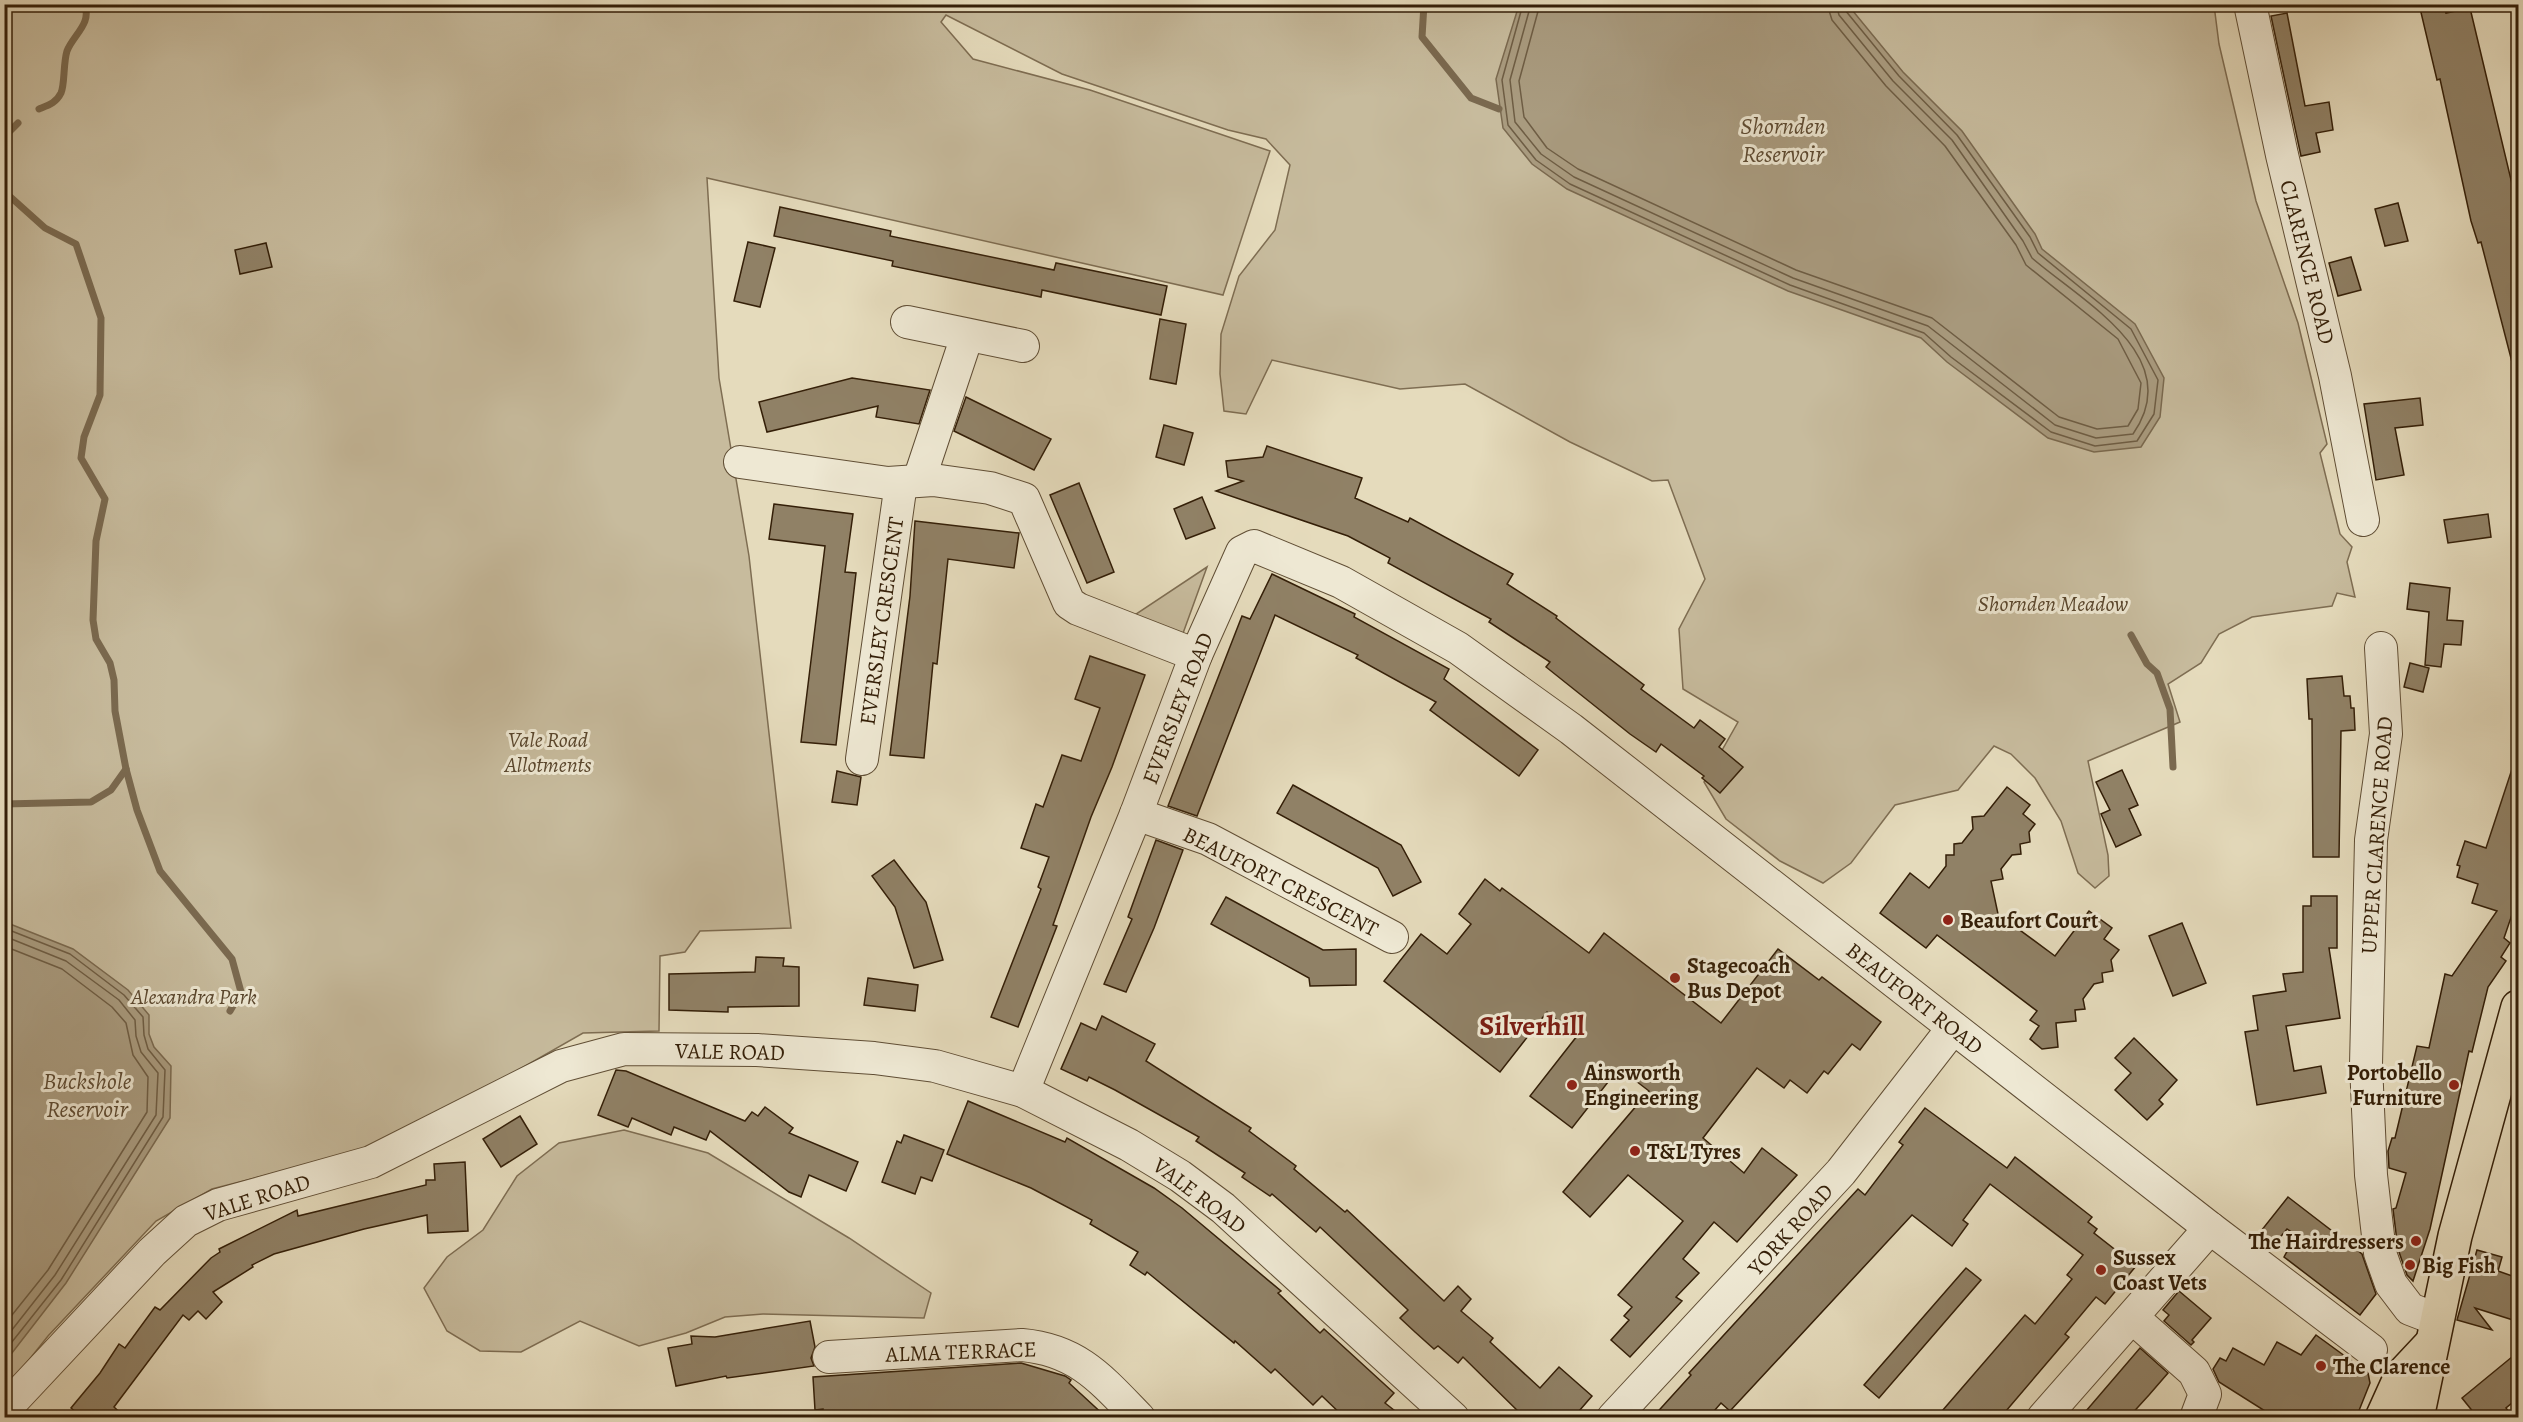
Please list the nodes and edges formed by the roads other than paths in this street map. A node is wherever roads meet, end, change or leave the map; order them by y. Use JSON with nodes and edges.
{"nodes":[{"id":1,"x":2250,"y":4,"type":"edge"},
{"id":2,"x":907,"y":322,"type":"dead end"},
{"id":3,"x":967,"y":336,"type":"junction"},
{"id":4,"x":1023,"y":346,"type":"dead end"},
{"id":5,"x":740,"y":462,"type":"dead end"},
{"id":6,"x":910,"y":481,"type":"junction"},
{"id":7,"x":2363,"y":520,"type":"dead end"},
{"id":8,"x":1458,"y":648,"type":"joint"},
{"id":9,"x":2381,"y":648,"type":"dead end"},
{"id":10,"x":1196,"y":655,"type":"junction"},
{"id":11,"x":862,"y":759,"type":"dead end"},
{"id":12,"x":1137,"y":814,"type":"junction"},
{"id":13,"x":1392,"y":937,"type":"dead end"},
{"id":14,"x":2518,"y":1007,"type":"edge"},
{"id":15,"x":1953,"y":1028,"type":"junction"},
{"id":16,"x":1023,"y":1091,"type":"junction"},
{"id":17,"x":2210,"y":1228,"type":"junction"},
{"id":18,"x":2133,"y":1318,"type":"junction"},
{"id":19,"x":2433,"y":1332,"type":"junction"},
{"id":20,"x":2371,"y":1350,"type":"dead end"},
{"id":21,"x":829,"y":1357,"type":"dead end"},
{"id":22,"x":4,"y":1410,"type":"edge"},
{"id":23,"x":2421,"y":1414,"type":"edge"},
{"id":24,"x":1140,"y":1418,"type":"edge"},
{"id":25,"x":1453,"y":1418,"type":"edge"},
{"id":26,"x":1612,"y":1418,"type":"edge"},
{"id":27,"x":2043,"y":1418,"type":"edge"},
{"id":28,"x":2196,"y":1418,"type":"edge"},
{"id":29,"x":2382,"y":1418,"type":"edge"}],
"edges":[{"from":1,"to":7,"type":"street","name":"CLARENCE ROAD"},
{"from":2,"to":3,"type":"street"},
{"from":3,"to":4,"type":"street"},
{"from":3,"to":6,"type":"street"},
{"from":5,"to":6,"type":"street","name":"EVERSLEY CRESCENT"},
{"from":6,"to":10,"type":"street","name":"EVERSLEY CRESCENT"},
{"from":6,"to":11,"type":"street","name":"EVERSLEY CRESCENT"},
{"from":8,"to":10,"type":"street","name":"EVERSLEY ROAD"},
{"from":8,"to":15,"type":"street","name":"BEAUFORT ROAD"},
{"from":9,"to":19,"type":"street","name":"UPPER CLARENCE ROAD"},
{"from":10,"to":12,"type":"street","name":"EVERSLEY ROAD"},
{"from":12,"to":13,"type":"street","name":"BEAUFORT CRESCENT"},
{"from":12,"to":16,"type":"street","name":"EVERSLEY ROAD"},
{"from":14,"to":19,"type":"highway"},
{"from":15,"to":17,"type":"street","name":"BEAUFORT ROAD"},
{"from":15,"to":26,"type":"street","name":"YORK ROAD"},
{"from":16,"to":22,"type":"street","name":"VALE ROAD"},
{"from":16,"to":25,"type":"street","name":"VALE ROAD"},
{"from":17,"to":18,"type":"street"},
{"from":17,"to":20,"type":"street","name":"BEAUFORT ROAD"},
{"from":18,"to":27,"type":"street"},
{"from":18,"to":28,"type":"street"},
{"from":19,"to":23,"type":"highway"},
{"from":19,"to":29,"type":"highway"},
{"from":21,"to":24,"type":"street","name":"ALMA TERRACE"}]}
